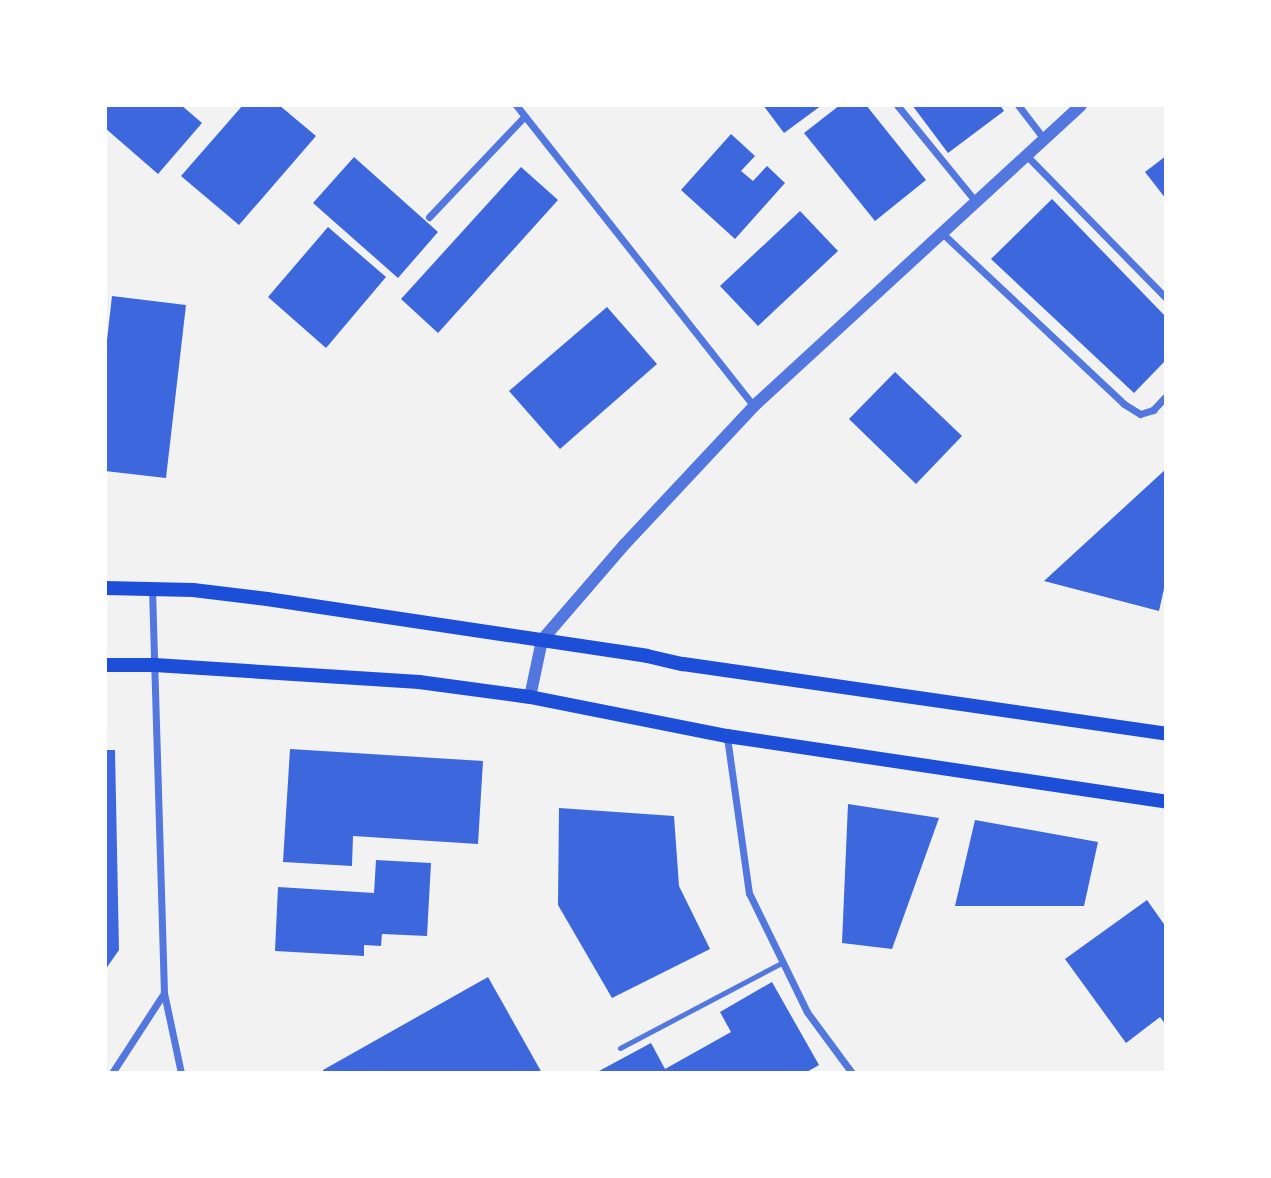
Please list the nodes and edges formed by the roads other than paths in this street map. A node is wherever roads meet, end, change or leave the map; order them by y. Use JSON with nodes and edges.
{"nodes":[{"id":1,"x":516,"y":105,"type":"edge"},
{"id":2,"x":897,"y":105,"type":"edge"},
{"id":3,"x":1018,"y":105,"type":"edge"},
{"id":4,"x":1081,"y":105,"type":"edge"},
{"id":5,"x":525,"y":116,"type":"junction"},
{"id":6,"x":1044,"y":139,"type":"junction"},
{"id":7,"x":1026,"y":155,"type":"junction"},
{"id":8,"x":976,"y":202,"type":"junction"},
{"id":9,"x":429,"y":217,"type":"dead end"},
{"id":10,"x":942,"y":233,"type":"junction"},
{"id":11,"x":1166,"y":298,"type":"edge"},
{"id":12,"x":1166,"y":396,"type":"edge"},
{"id":13,"x":754,"y":406,"type":"junction"},
{"id":14,"x":105,"y":588,"type":"edge"},
{"id":15,"x":152,"y":589,"type":"junction"},
{"id":16,"x":542,"y":640,"type":"junction"},
{"id":17,"x":105,"y":665,"type":"edge"},
{"id":18,"x":155,"y":665,"type":"junction"},
{"id":19,"x":530,"y":697,"type":"junction"},
{"id":20,"x":1166,"y":734,"type":"edge"},
{"id":21,"x":727,"y":736,"type":"junction"},
{"id":22,"x":1166,"y":802,"type":"edge"},
{"id":23,"x":783,"y":962,"type":"junction"},
{"id":24,"x":164,"y":993,"type":"junction"},
{"id":25,"x":620,"y":1048,"type":"dead end"},
{"id":26,"x":112,"y":1073,"type":"edge"},
{"id":27,"x":181,"y":1073,"type":"edge"},
{"id":28,"x":852,"y":1073,"type":"edge"}],
"edges":[{"from":1,"to":5,"type":"street"},
{"from":2,"to":8,"type":"street"},
{"from":3,"to":6,"type":"street"},
{"from":4,"to":6,"type":"street"},
{"from":5,"to":9,"type":"street"},
{"from":5,"to":13,"type":"street"},
{"from":6,"to":7,"type":"street"},
{"from":7,"to":8,"type":"street"},
{"from":7,"to":11,"type":"street"},
{"from":8,"to":10,"type":"street"},
{"from":10,"to":12,"type":"street"},
{"from":10,"to":13,"type":"street"},
{"from":13,"to":16,"type":"street"},
{"from":14,"to":15,"type":"main road"},
{"from":15,"to":16,"type":"main road"},
{"from":15,"to":18,"type":"street"},
{"from":16,"to":19,"type":"street"},
{"from":16,"to":20,"type":"main road"},
{"from":17,"to":18,"type":"main road"},
{"from":18,"to":19,"type":"main road"},
{"from":18,"to":24,"type":"street"},
{"from":19,"to":21,"type":"main road"},
{"from":21,"to":22,"type":"main road"},
{"from":21,"to":23,"type":"street"},
{"from":23,"to":25,"type":"lane"},
{"from":23,"to":28,"type":"street"},
{"from":24,"to":26,"type":"street"},
{"from":24,"to":27,"type":"street"}]}
